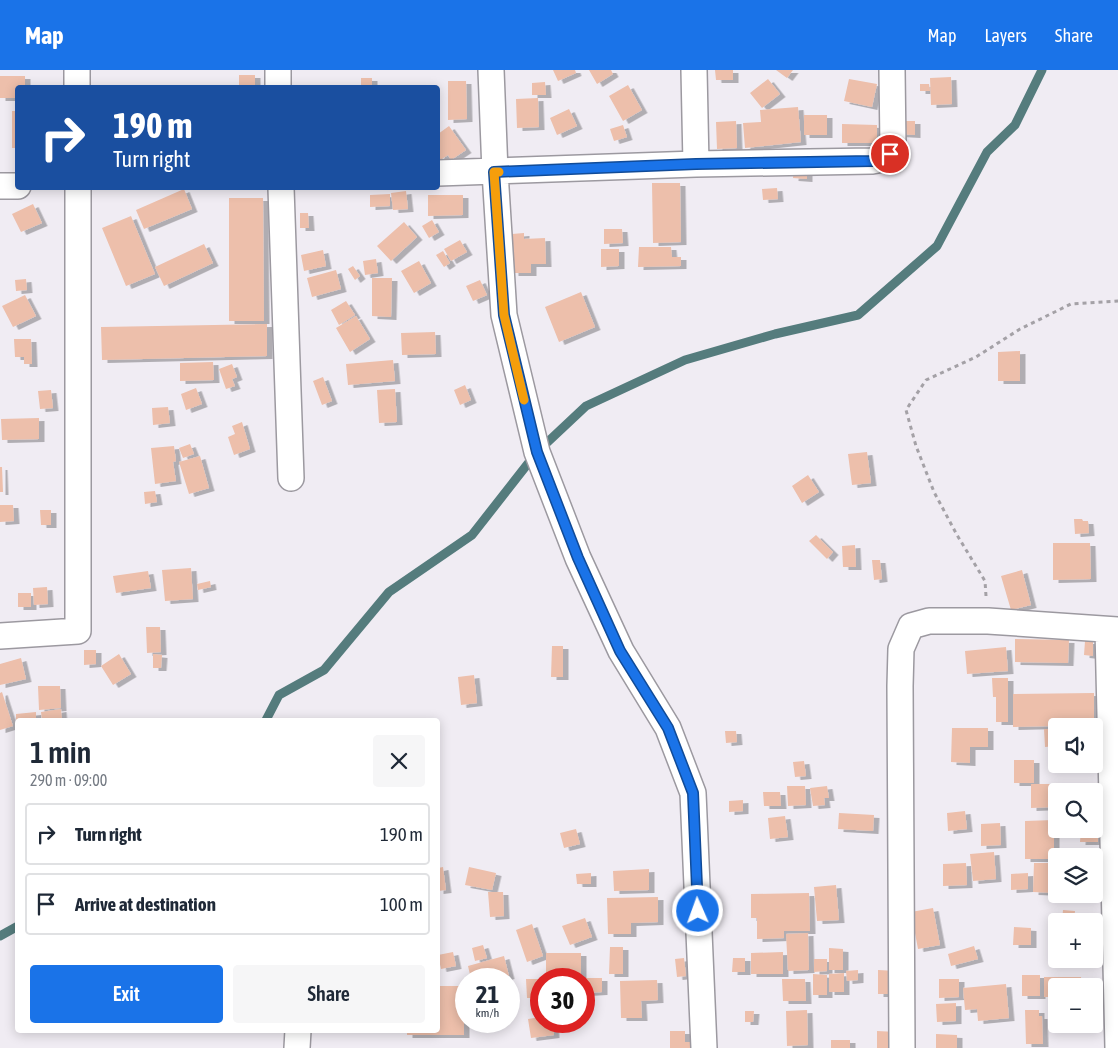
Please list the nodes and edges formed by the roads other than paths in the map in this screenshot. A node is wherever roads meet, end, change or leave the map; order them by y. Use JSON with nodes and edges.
{"nodes":[{"id":1,"x":77,"y":70,"type":"edge"},
{"id":2,"x":278,"y":70,"type":"edge"},
{"id":3,"x":491,"y":70,"type":"edge"},
{"id":4,"x":694,"y":70,"type":"edge"},
{"id":5,"x":892,"y":70,"type":"edge"},
{"id":6,"x":77,"y":85,"type":"edge"},
{"id":7,"x":278,"y":85,"type":"edge"},
{"id":8,"x":696,"y":164,"type":"junction"},
{"id":9,"x":494,"y":172,"type":"junction"},
{"id":10,"x":440,"y":173,"type":"edge"},
{"id":11,"x":0,"y":186,"type":"edge"},
{"id":12,"x":15,"y":186,"type":"edge"},
{"id":13,"x":78,"y":190,"type":"edge"},
{"id":14,"x":281,"y":190,"type":"edge"},
{"id":15,"x":290,"y":478,"type":"dead end"},
{"id":16,"x":1113,"y":630,"type":"edge"},
{"id":17,"x":0,"y":636,"type":"edge"},
{"id":18,"x":298,"y":1033,"type":"edge"},
{"id":19,"x":298,"y":1048,"type":"edge"},
{"id":20,"x":704,"y":1048,"type":"edge"},
{"id":21,"x":902,"y":1048,"type":"edge"},
{"id":22,"x":1118,"y":1048,"type":"edge"}],
"edges":[{"from":1,"to":6,"type":"street"},
{"from":2,"to":7,"type":"street"},
{"from":3,"to":9,"type":"street"},
{"from":4,"to":8,"type":"street"},
{"from":5,"to":8,"type":"street"},
{"from":8,"to":9,"type":"street"},
{"from":9,"to":10,"type":"street"},
{"from":9,"to":20,"type":"street"},
{"from":11,"to":12,"type":"street"},
{"from":13,"to":17,"type":"street"},
{"from":14,"to":15,"type":"street"},
{"from":16,"to":21,"type":"street"},
{"from":16,"to":22,"type":"street"},
{"from":18,"to":19,"type":"street"}]}
